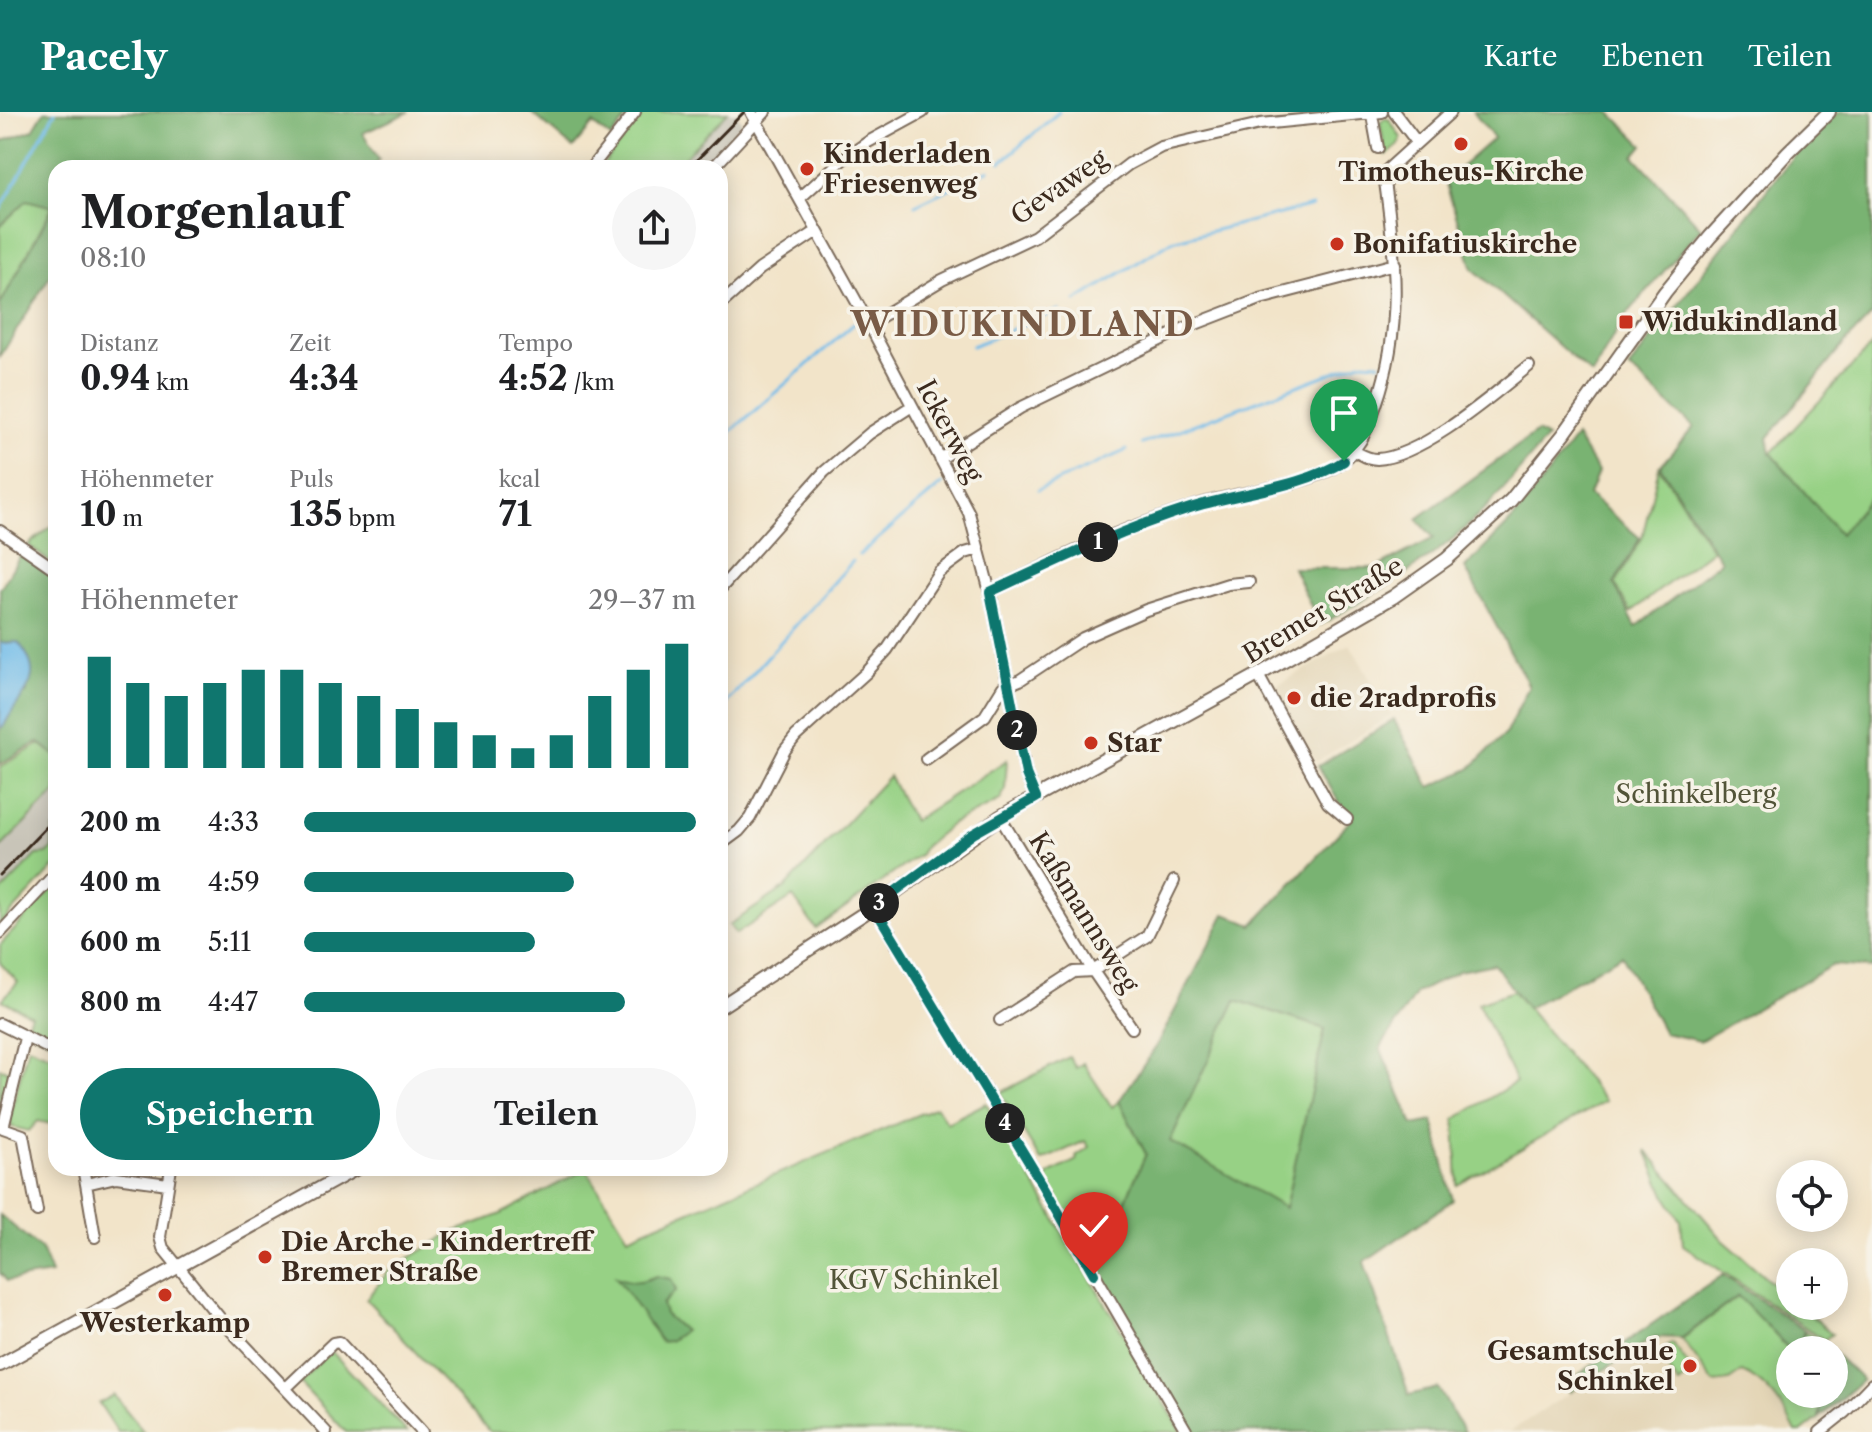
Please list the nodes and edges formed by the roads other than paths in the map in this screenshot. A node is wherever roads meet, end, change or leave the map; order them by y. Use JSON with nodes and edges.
{"nodes":[{"id":1,"x":635,"y":112,"type":"edge"},
{"id":2,"x":765,"y":112,"type":"edge"},
{"id":3,"x":923,"y":112,"type":"edge"},
{"id":4,"x":1394,"y":112,"type":"edge"},
{"id":5,"x":1451,"y":112,"type":"edge"},
{"id":6,"x":1829,"y":112,"type":"edge"},
{"id":7,"x":1377,"y":113,"type":"edge"},
{"id":8,"x":754,"y":116,"type":"edge"},
{"id":9,"x":1416,"y":141,"type":"junction"},
{"id":10,"x":1378,"y":148,"type":"dead end"},
{"id":11,"x":597,"y":160,"type":"edge"},
{"id":12,"x":719,"y":160,"type":"edge"},
{"id":13,"x":800,"y":198,"type":"junction"},
{"id":14,"x":817,"y":231,"type":"junction"},
{"id":15,"x":1395,"y":264,"type":"junction"},
{"id":16,"x":728,"y":298,"type":"edge"},
{"id":17,"x":869,"y":324,"type":"junction"},
{"id":18,"x":1529,"y":366,"type":"dead end"},
{"id":19,"x":912,"y":406,"type":"junction"},
{"id":20,"x":1354,"y":451,"type":"junction"},
{"id":21,"x":940,"y":459,"type":"junction"},
{"id":22,"x":0,"y":531,"type":"edge"},
{"id":23,"x":979,"y":549,"type":"junction"},
{"id":24,"x":48,"y":564,"type":"edge"},
{"id":25,"x":728,"y":580,"type":"edge"},
{"id":26,"x":1249,"y":582,"type":"dead end"},
{"id":27,"x":990,"y":592,"type":"junction"},
{"id":28,"x":1258,"y":675,"type":"junction"},
{"id":29,"x":1009,"y":684,"type":"junction"},
{"id":30,"x":926,"y":759,"type":"dead end"},
{"id":31,"x":1036,"y":798,"type":"junction"},
{"id":32,"x":1000,"y":817,"type":"junction"},
{"id":33,"x":1347,"y":819,"type":"dead end"},
{"id":34,"x":728,"y":839,"type":"edge"},
{"id":35,"x":1174,"y":881,"type":"dead end"},
{"id":36,"x":48,"y":882,"type":"edge"},
{"id":37,"x":874,"y":907,"type":"junction"},
{"id":38,"x":0,"y":933,"type":"edge"},
{"id":39,"x":1093,"y":971,"type":"junction"},
{"id":40,"x":728,"y":1002,"type":"edge"},
{"id":41,"x":1000,"y":1020,"type":"dead end"},
{"id":42,"x":0,"y":1024,"type":"edge"},
{"id":43,"x":1132,"y":1028,"type":"dead end"},
{"id":44,"x":25,"y":1038,"type":"junction"},
{"id":45,"x":48,"y":1048,"type":"edge"},
{"id":46,"x":84,"y":1176,"type":"edge"},
{"id":47,"x":170,"y":1176,"type":"edge"},
{"id":48,"x":342,"y":1176,"type":"edge"},
{"id":49,"x":86,"y":1184,"type":"junction"},
{"id":50,"x":168,"y":1184,"type":"junction"},
{"id":51,"x":37,"y":1211,"type":"dead end"},
{"id":52,"x":95,"y":1237,"type":"dead end"},
{"id":53,"x":177,"y":1266,"type":"junction"},
{"id":54,"x":0,"y":1365,"type":"edge"},
{"id":55,"x":1872,"y":1384,"type":"edge"},
{"id":56,"x":286,"y":1388,"type":"junction"},
{"id":57,"x":326,"y":1432,"type":"edge"},
{"id":58,"x":422,"y":1432,"type":"edge"},
{"id":59,"x":1187,"y":1432,"type":"edge"},
{"id":60,"x":1820,"y":1432,"type":"edge"}],
"edges":[{"from":1,"to":11,"type":"street"},
{"from":2,"to":8,"type":"street"},
{"from":3,"to":13,"type":"street"},
{"from":4,"to":9,"type":"street"},
{"from":5,"to":9,"type":"street"},
{"from":6,"to":28,"type":"main road","name":"Bremer Straße"},
{"from":7,"to":10,"type":"street"},
{"from":7,"to":17,"type":"street","name":"Gevaweg"},
{"from":8,"to":12,"type":"street"},
{"from":8,"to":13,"type":"street","name":"Ickerweg"},
{"from":9,"to":15,"type":"street"},
{"from":13,"to":14,"type":"street","name":"Ickerweg"},
{"from":14,"to":16,"type":"street"},
{"from":14,"to":17,"type":"street","name":"Ickerweg"},
{"from":15,"to":20,"type":"street"},
{"from":15,"to":21,"type":"street"},
{"from":17,"to":19,"type":"street","name":"Ickerweg"},
{"from":18,"to":20,"type":"street"},
{"from":19,"to":21,"type":"street","name":"Ickerweg"},
{"from":19,"to":25,"type":"street"},
{"from":20,"to":27,"type":"street"},
{"from":21,"to":23,"type":"street","name":"Ickerweg"},
{"from":22,"to":24,"type":"street"},
{"from":23,"to":27,"type":"street","name":"Ickerweg"},
{"from":23,"to":34,"type":"street"},
{"from":26,"to":29,"type":"street"},
{"from":27,"to":29,"type":"street","name":"Ickerweg"},
{"from":28,"to":31,"type":"main road","name":"Bremer Straße"},
{"from":28,"to":33,"type":"street"},
{"from":29,"to":30,"type":"street"},
{"from":29,"to":31,"type":"street","name":"Ickerweg"},
{"from":31,"to":32,"type":"main road","name":"Bremer Straße"},
{"from":32,"to":37,"type":"main road","name":"Bremer Straße"},
{"from":32,"to":39,"type":"street","name":"Kaßmannsweg"},
{"from":35,"to":39,"type":"street"},
{"from":36,"to":38,"type":"street"},
{"from":37,"to":40,"type":"main road","name":"Bremer Straße"},
{"from":37,"to":59,"type":"street"},
{"from":39,"to":41,"type":"street"},
{"from":39,"to":43,"type":"street","name":"Kaßmannsweg"},
{"from":42,"to":44,"type":"street"},
{"from":44,"to":45,"type":"street"},
{"from":44,"to":51,"type":"street"},
{"from":46,"to":49,"type":"street"},
{"from":47,"to":50,"type":"street"},
{"from":48,"to":53,"type":"main road"},
{"from":49,"to":50,"type":"street"},
{"from":49,"to":52,"type":"street"},
{"from":50,"to":53,"type":"street"},
{"from":53,"to":54,"type":"main road"},
{"from":53,"to":56,"type":"street"},
{"from":55,"to":60,"type":"street"},
{"from":56,"to":57,"type":"street"},
{"from":56,"to":58,"type":"street"}]}
